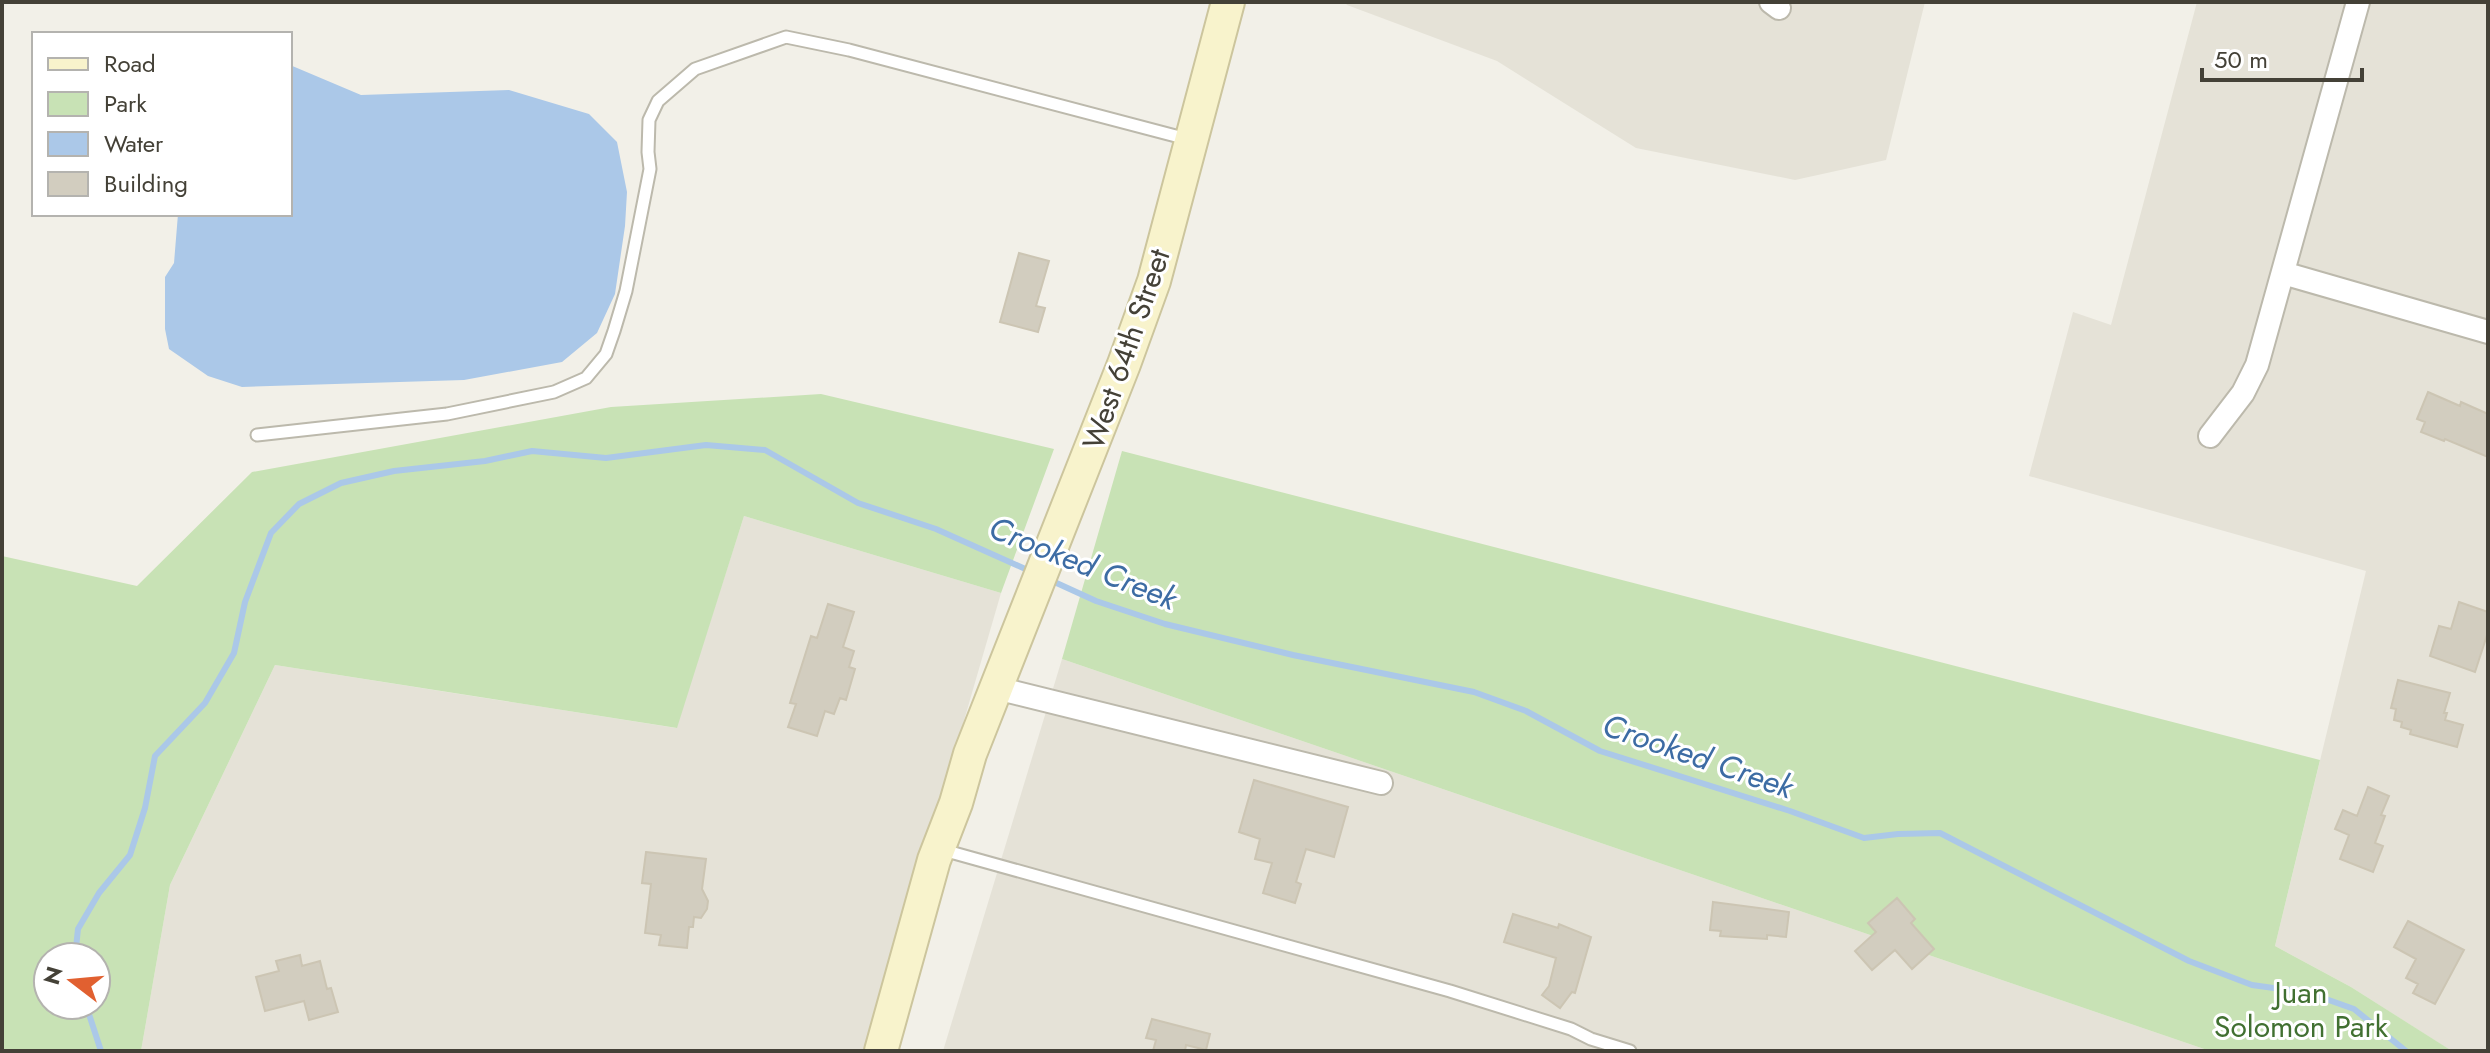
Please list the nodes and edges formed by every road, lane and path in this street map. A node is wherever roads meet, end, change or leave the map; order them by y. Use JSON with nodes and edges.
{"nodes":[{"id":1,"x":1228,"y":2,"type":"edge"},
{"id":2,"x":2358,"y":2,"type":"edge"},
{"id":3,"x":1191,"y":140,"type":"junction"},
{"id":4,"x":2283,"y":273,"type":"junction"},
{"id":5,"x":2488,"y":332,"type":"edge"},
{"id":6,"x":257,"y":435,"type":"dead end"},
{"id":7,"x":2210,"y":436,"type":"dead end"},
{"id":8,"x":996,"y":688,"type":"junction"},
{"id":9,"x":1381,"y":783,"type":"dead end"},
{"id":10,"x":938,"y":849,"type":"junction"},
{"id":11,"x":881,"y":1051,"type":"edge"},
{"id":12,"x":1630,"y":1051,"type":"edge"}],
"edges":[{"from":1,"to":3,"type":"street","name":"West 64th Street"},
{"from":2,"to":4,"type":"street"},
{"from":3,"to":6,"type":"lane"},
{"from":3,"to":8,"type":"street","name":"West 64th Street"},
{"from":4,"to":5,"type":"street"},
{"from":4,"to":7,"type":"street"},
{"from":8,"to":9,"type":"street"},
{"from":8,"to":10,"type":"street","name":"West 64th Street"},
{"from":10,"to":11,"type":"street","name":"West 64th Street"},
{"from":10,"to":12,"type":"lane"}]}
